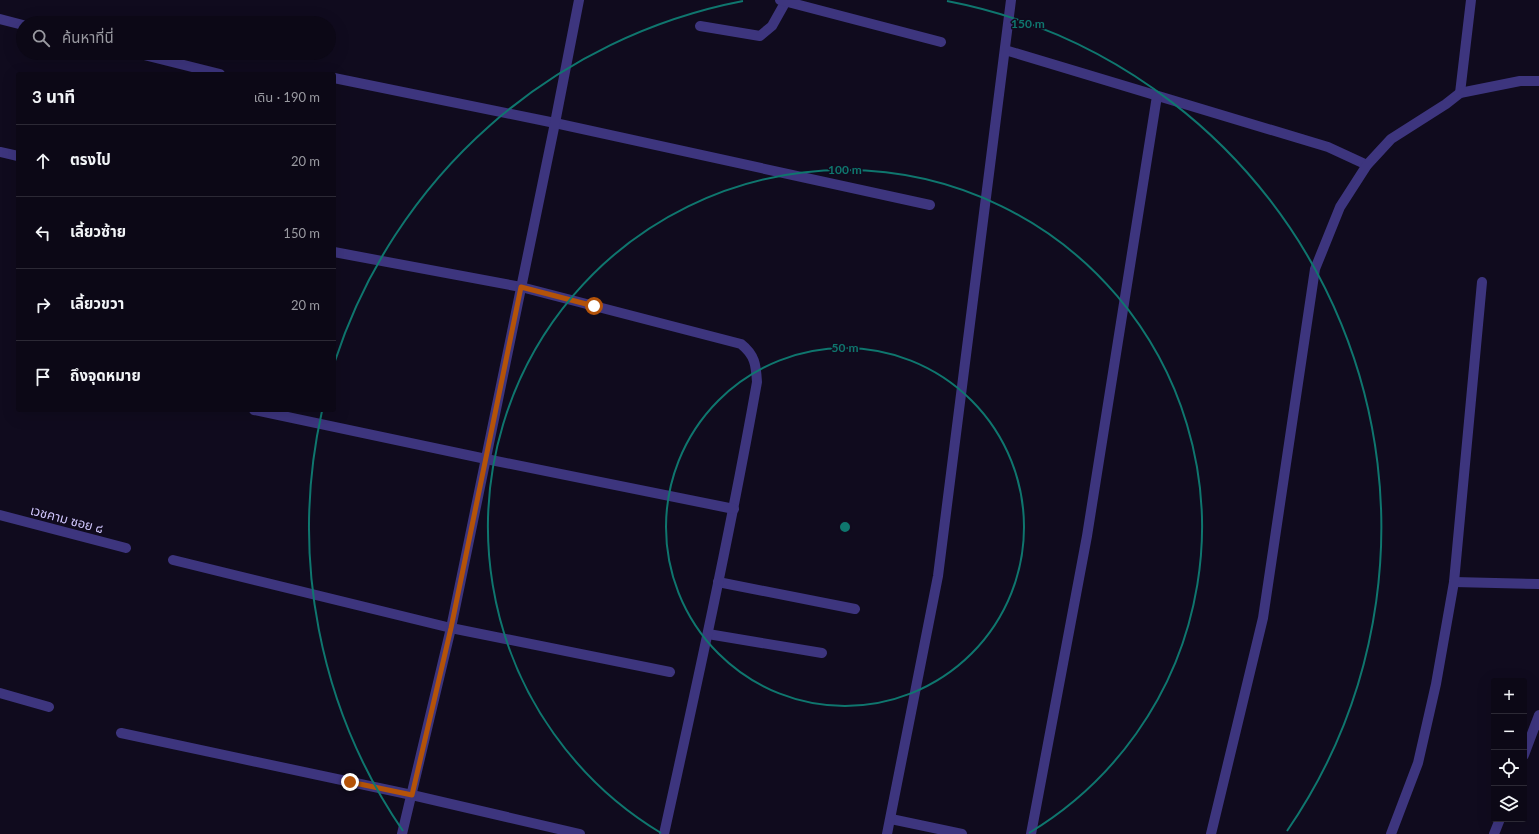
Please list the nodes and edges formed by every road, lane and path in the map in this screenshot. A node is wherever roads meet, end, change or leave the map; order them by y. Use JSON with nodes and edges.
{"nodes":[{"id":1,"x":579,"y":0,"type":"edge"},
{"id":2,"x":1011,"y":0,"type":"edge"},
{"id":3,"x":1471,"y":0,"type":"edge"},
{"id":4,"x":783,"y":1,"type":"edge"},
{"id":5,"x":0,"y":19,"type":"edge"},
{"id":6,"x":16,"y":23,"type":"edge"},
{"id":7,"x":700,"y":26,"type":"dead end"},
{"id":8,"x":941,"y":42,"type":"dead end"},
{"id":9,"x":1005,"y":50,"type":"junction"},
{"id":10,"x":164,"y":60,"type":"edge"},
{"id":11,"x":212,"y":72,"type":"edge"},
{"id":12,"x":336,"y":78,"type":"edge"},
{"id":13,"x":1539,"y":81,"type":"edge"},
{"id":14,"x":1460,"y":93,"type":"junction"},
{"id":15,"x":1157,"y":96,"type":"junction"},
{"id":16,"x":555,"y":123,"type":"junction"},
{"id":17,"x":0,"y":152,"type":"edge"},
{"id":18,"x":16,"y":156,"type":"edge"},
{"id":19,"x":1368,"y":165,"type":"junction"},
{"id":20,"x":930,"y":205,"type":"dead end"},
{"id":21,"x":336,"y":252,"type":"edge"},
{"id":22,"x":1482,"y":282,"type":"dead end"},
{"id":23,"x":521,"y":287,"type":"junction"},
{"id":24,"x":263,"y":412,"type":"edge"},
{"id":25,"x":486,"y":459,"type":"junction"},
{"id":26,"x":734,"y":509,"type":"junction"},
{"id":27,"x":0,"y":515,"type":"edge"},
{"id":28,"x":126,"y":548,"type":"dead end"},
{"id":29,"x":173,"y":560,"type":"dead end"},
{"id":30,"x":718,"y":582,"type":"junction"},
{"id":31,"x":1454,"y":582,"type":"junction"},
{"id":32,"x":1539,"y":584,"type":"edge"},
{"id":33,"x":855,"y":609,"type":"dead end"},
{"id":34,"x":451,"y":628,"type":"junction"},
{"id":35,"x":708,"y":634,"type":"junction"},
{"id":36,"x":822,"y":653,"type":"dead end"},
{"id":37,"x":670,"y":672,"type":"dead end"},
{"id":38,"x":0,"y":693,"type":"edge"},
{"id":39,"x":49,"y":707,"type":"dead end"},
{"id":40,"x":1539,"y":715,"type":"edge"},
{"id":41,"x":121,"y":733,"type":"dead end"},
{"id":42,"x":1526,"y":750,"type":"edge"},
{"id":43,"x":412,"y":795,"type":"junction"},
{"id":44,"x":891,"y":819,"type":"junction"},
{"id":45,"x":1499,"y":822,"type":"edge"},
{"id":46,"x":402,"y":834,"type":"edge"},
{"id":47,"x":580,"y":834,"type":"edge"},
{"id":48,"x":664,"y":834,"type":"edge"},
{"id":49,"x":887,"y":834,"type":"edge"},
{"id":50,"x":962,"y":834,"type":"edge"},
{"id":51,"x":1031,"y":834,"type":"edge"},
{"id":52,"x":1211,"y":834,"type":"edge"},
{"id":53,"x":1391,"y":834,"type":"edge"},
{"id":54,"x":1494,"y":834,"type":"edge"}],
"edges":[{"from":1,"to":16,"type":"street"},
{"from":2,"to":9,"type":"street"},
{"from":3,"to":14,"type":"street"},
{"from":4,"to":7,"type":"street"},
{"from":4,"to":8,"type":"street"},
{"from":5,"to":6,"type":"street"},
{"from":9,"to":15,"type":"street"},
{"from":9,"to":44,"type":"street"},
{"from":10,"to":11,"type":"street"},
{"from":12,"to":16,"type":"street"},
{"from":13,"to":14,"type":"street"},
{"from":14,"to":19,"type":"street"},
{"from":15,"to":19,"type":"street"},
{"from":15,"to":51,"type":"street"},
{"from":16,"to":20,"type":"street"},
{"from":16,"to":23,"type":"street"},
{"from":17,"to":18,"type":"street"},
{"from":19,"to":52,"type":"street"},
{"from":21,"to":23,"type":"street"},
{"from":22,"to":31,"type":"street"},
{"from":23,"to":25,"type":"street"},
{"from":23,"to":26,"type":"street"},
{"from":24,"to":25,"type":"street"},
{"from":25,"to":26,"type":"street"},
{"from":25,"to":34,"type":"street"},
{"from":26,"to":30,"type":"street"},
{"from":27,"to":28,"type":"street","name":"เวชคาม ซอย ๘"},
{"from":29,"to":34,"type":"street"},
{"from":30,"to":33,"type":"street"},
{"from":30,"to":35,"type":"street"},
{"from":31,"to":32,"type":"street"},
{"from":31,"to":53,"type":"street"},
{"from":34,"to":37,"type":"street"},
{"from":34,"to":43,"type":"street"},
{"from":35,"to":36,"type":"street"},
{"from":35,"to":48,"type":"street"},
{"from":38,"to":39,"type":"street"},
{"from":40,"to":42,"type":"street"},
{"from":41,"to":43,"type":"street"},
{"from":43,"to":46,"type":"street"},
{"from":43,"to":47,"type":"street"},
{"from":44,"to":49,"type":"street"},
{"from":44,"to":50,"type":"street"},
{"from":45,"to":54,"type":"street"}]}
